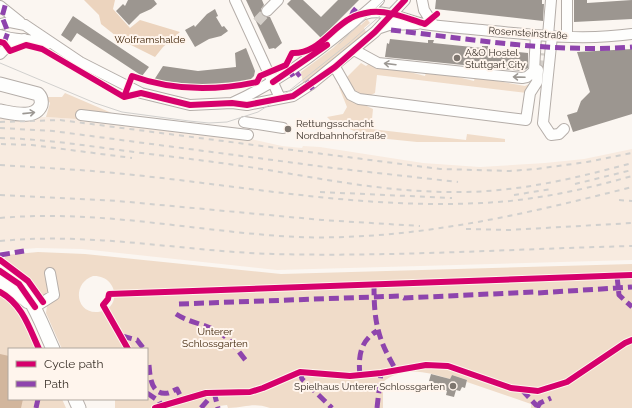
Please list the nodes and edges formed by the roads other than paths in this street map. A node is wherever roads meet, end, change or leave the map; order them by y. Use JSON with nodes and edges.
{"nodes":[{"id":1,"x":235,"y":0,"type":"edge"},
{"id":2,"x":278,"y":0,"type":"edge"},
{"id":3,"x":379,"y":0,"type":"edge"},
{"id":4,"x":405,"y":0,"type":"edge"},
{"id":5,"x":422,"y":0,"type":"edge"},
{"id":6,"x":551,"y":0,"type":"edge"},
{"id":7,"x":568,"y":0,"type":"edge"},
{"id":8,"x":0,"y":6,"type":"edge"},
{"id":9,"x":267,"y":11,"type":"tunnel mouth"},
{"id":10,"x":365,"y":14,"type":"junction"},
{"id":11,"x":392,"y":14,"type":"junction"},
{"id":12,"x":257,"y":22,"type":"tunnel mouth"},
{"id":13,"x":0,"y":24,"type":"edge"},
{"id":14,"x":429,"y":24,"type":"junction"},
{"id":15,"x":25,"y":25,"type":"junction"},
{"id":16,"x":377,"y":30,"type":"junction"},
{"id":17,"x":249,"y":31,"type":"junction"},
{"id":18,"x":632,"y":34,"type":"edge"},
{"id":19,"x":0,"y":35,"type":"edge"},
{"id":20,"x":545,"y":36,"type":"junction"},
{"id":21,"x":568,"y":37,"type":"junction"},
{"id":22,"x":26,"y":38,"type":"junction"},
{"id":23,"x":354,"y":50,"type":"junction"},
{"id":24,"x":65,"y":52,"type":"junction"},
{"id":25,"x":540,"y":53,"type":"tunnel mouth"},
{"id":26,"x":0,"y":54,"type":"edge"},
{"id":27,"x":335,"y":67,"type":"junction"},
{"id":28,"x":538,"y":70,"type":"tunnel mouth"},
{"id":29,"x":273,"y":82,"type":"junction"},
{"id":30,"x":0,"y":84,"type":"edge"},
{"id":31,"x":280,"y":98,"type":"junction"},
{"id":32,"x":232,"y":103,"type":"junction"},
{"id":33,"x":0,"y":111,"type":"edge"},
{"id":34,"x":81,"y":115,"type":"dead end"},
{"id":35,"x":244,"y":122,"type":"dead end"},
{"id":36,"x":282,"y":128,"type":"dead end"},
{"id":37,"x":564,"y":129,"type":"dead end"},
{"id":38,"x":248,"y":135,"type":"dead end"},
{"id":39,"x":0,"y":270,"type":"edge"},
{"id":40,"x":50,"y":273,"type":"dead end"},
{"id":41,"x":0,"y":283,"type":"edge"},
{"id":42,"x":35,"y":307,"type":"junction"},
{"id":43,"x":40,"y":320,"type":"junction"},
{"id":44,"x":53,"y":348,"type":"edge"}],
"edges":[{"from":1,"to":17,"type":"street"},
{"from":2,"to":9,"type":"street"},
{"from":3,"to":10,"type":"street"},
{"from":4,"to":11,"type":"street"},
{"from":5,"to":14,"type":"street"},
{"from":6,"to":20,"type":"street"},
{"from":7,"to":21,"type":"street"},
{"from":8,"to":15,"type":"street"},
{"from":10,"to":11,"type":"street","name":"Rosensteinstraße"},
{"from":10,"to":27,"type":"street"},
{"from":10,"to":29,"type":"street"},
{"from":11,"to":14,"type":"street","name":"Rosensteinstraße"},
{"from":11,"to":16,"type":"street"},
{"from":12,"to":17,"type":"street"},
{"from":13,"to":15,"type":"street"},
{"from":14,"to":16,"type":"street","name":"Rosensteinstraße"},
{"from":14,"to":20,"type":"street","name":"Rosensteinstraße"},
{"from":15,"to":24,"type":"street"},
{"from":16,"to":23,"type":"street"},
{"from":17,"to":29,"type":"street"},
{"from":18,"to":21,"type":"street","name":"Rosensteinstraße"},
{"from":19,"to":22,"type":"street"},
{"from":20,"to":21,"type":"street","name":"Rosensteinstraße"},
{"from":20,"to":23,"type":"street","one_way":true},
{"from":20,"to":25,"type":"street"},
{"from":20,"to":37,"type":"street"},
{"from":22,"to":24,"type":"street"},
{"from":22,"to":26,"type":"street"},
{"from":23,"to":27,"type":"street"},
{"from":24,"to":32,"type":"street"},
{"from":27,"to":28,"type":"street"},
{"from":27,"to":31,"type":"street"},
{"from":29,"to":31,"type":"street"},
{"from":29,"to":32,"type":"street"},
{"from":33,"to":30,"type":"main road","one_way":true},
{"from":31,"to":32,"type":"street"},
{"from":34,"to":38,"type":"street"},
{"from":35,"to":36,"type":"street"},
{"from":39,"to":42,"type":"main road"},
{"from":40,"to":42,"type":"street"},
{"from":41,"to":43,"type":"street"},
{"from":42,"to":43,"type":"main road"},
{"from":43,"to":44,"type":"main road"}]}
